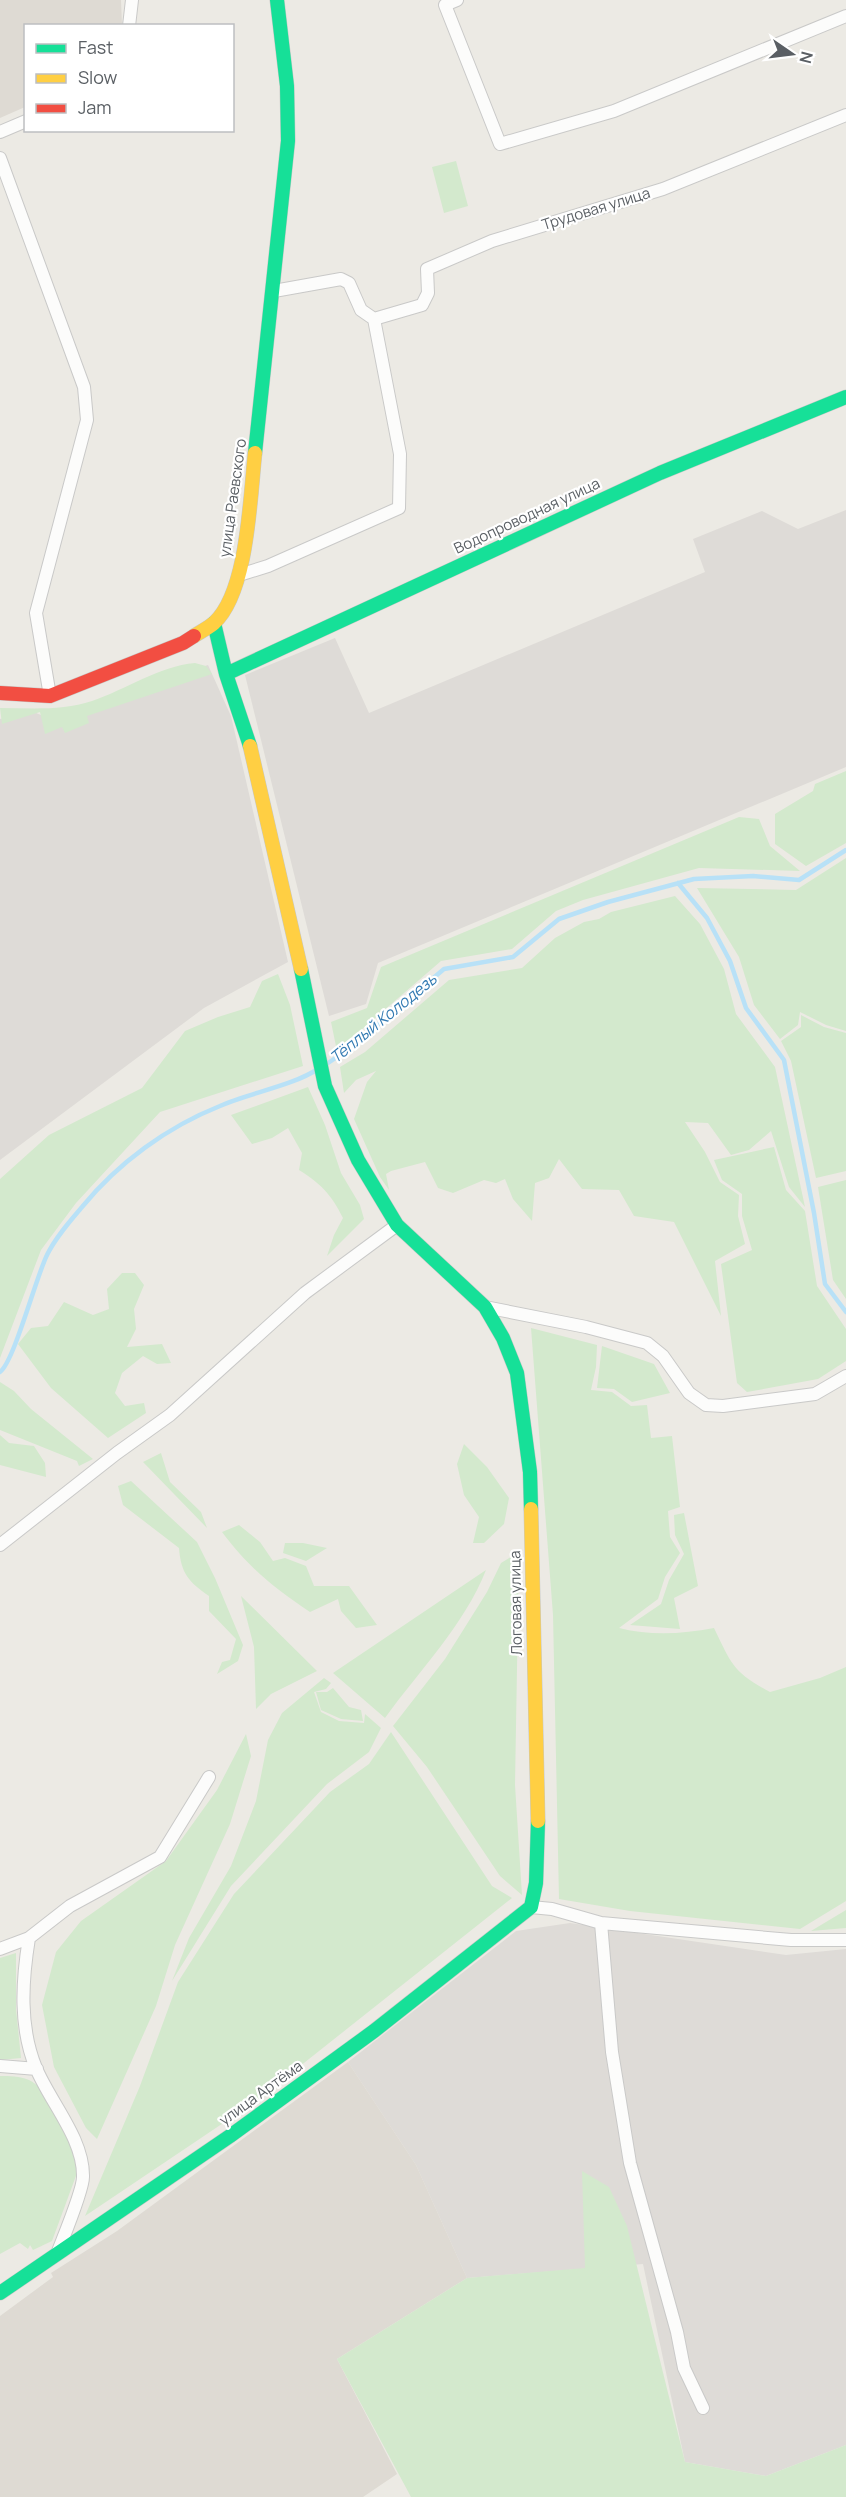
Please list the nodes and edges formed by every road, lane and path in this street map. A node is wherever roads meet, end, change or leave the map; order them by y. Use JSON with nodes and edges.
{"nodes":[{"id":1,"x":132,"y":0,"type":"edge"},
{"id":2,"x":278,"y":0,"type":"edge"},
{"id":3,"x":451,"y":3,"type":"edge"},
{"id":4,"x":846,"y":16,"type":"edge"},
{"id":5,"x":129,"y":24,"type":"edge"},
{"id":6,"x":846,"y":115,"type":"edge"},
{"id":7,"x":24,"y":122,"type":"edge"},
{"id":8,"x":0,"y":132,"type":"edge"},
{"id":9,"x":0,"y":158,"type":"edge"},
{"id":10,"x":274,"y":291,"type":"junction"},
{"id":11,"x":374,"y":319,"type":"junction"},
{"id":12,"x":846,"y":397,"type":"edge"},
{"id":13,"x":239,"y":575,"type":"junction"},
{"id":14,"x":214,"y":623,"type":"junction"},
{"id":15,"x":226,"y":674,"type":"junction"},
{"id":16,"x":0,"y":693,"type":"edge"},
{"id":17,"x":50,"y":696,"type":"junction"},
{"id":18,"x":397,"y":1225,"type":"junction"},
{"id":19,"x":485,"y":1307,"type":"junction"},
{"id":20,"x":846,"y":1376,"type":"edge"},
{"id":21,"x":0,"y":1545,"type":"edge"},
{"id":22,"x":209,"y":1777,"type":"dead end"},
{"id":23,"x":531,"y":1907,"type":"junction"},
{"id":24,"x":601,"y":1923,"type":"junction"},
{"id":25,"x":29,"y":1938,"type":"junction"},
{"id":26,"x":846,"y":1940,"type":"edge"},
{"id":27,"x":0,"y":1948,"type":"edge"},
{"id":28,"x":0,"y":2066,"type":"edge"},
{"id":29,"x":37,"y":2069,"type":"junction"},
{"id":30,"x":56,"y":2255,"type":"junction"},
{"id":31,"x":0,"y":2293,"type":"edge"},
{"id":32,"x":702,"y":2408,"type":"dead end"}],
"edges":[{"from":1,"to":5,"type":"street"},
{"from":2,"to":10,"type":"street","name":"улица Раевского"},
{"from":3,"to":4,"type":"street"},
{"from":6,"to":11,"type":"street","name":"Трудовая улица"},
{"from":7,"to":8,"type":"street"},
{"from":9,"to":17,"type":"street"},
{"from":10,"to":11,"type":"street"},
{"from":10,"to":13,"type":"street","name":"улица Раевского"},
{"from":11,"to":13,"type":"street"},
{"from":12,"to":15,"type":"street","name":"Водопроводная улица"},
{"from":13,"to":14,"type":"street","name":"улица Раевского"},
{"from":14,"to":15,"type":"street"},
{"from":14,"to":17,"type":"street"},
{"from":15,"to":18,"type":"street","name":"Логовая улица"},
{"from":16,"to":17,"type":"street"},
{"from":18,"to":19,"type":"street","name":"Логовая улица"},
{"from":18,"to":21,"type":"street"},
{"from":19,"to":20,"type":"street"},
{"from":19,"to":23,"type":"street","name":"Логовая улица"},
{"from":22,"to":25,"type":"street"},
{"from":23,"to":24,"type":"street"},
{"from":23,"to":30,"type":"street","name":"улица Артёма"},
{"from":24,"to":26,"type":"street"},
{"from":24,"to":32,"type":"street"},
{"from":25,"to":27,"type":"street"},
{"from":25,"to":29,"type":"street"},
{"from":28,"to":29,"type":"street"},
{"from":29,"to":30,"type":"street"},
{"from":30,"to":31,"type":"street","name":"улица Артёма"}]}
